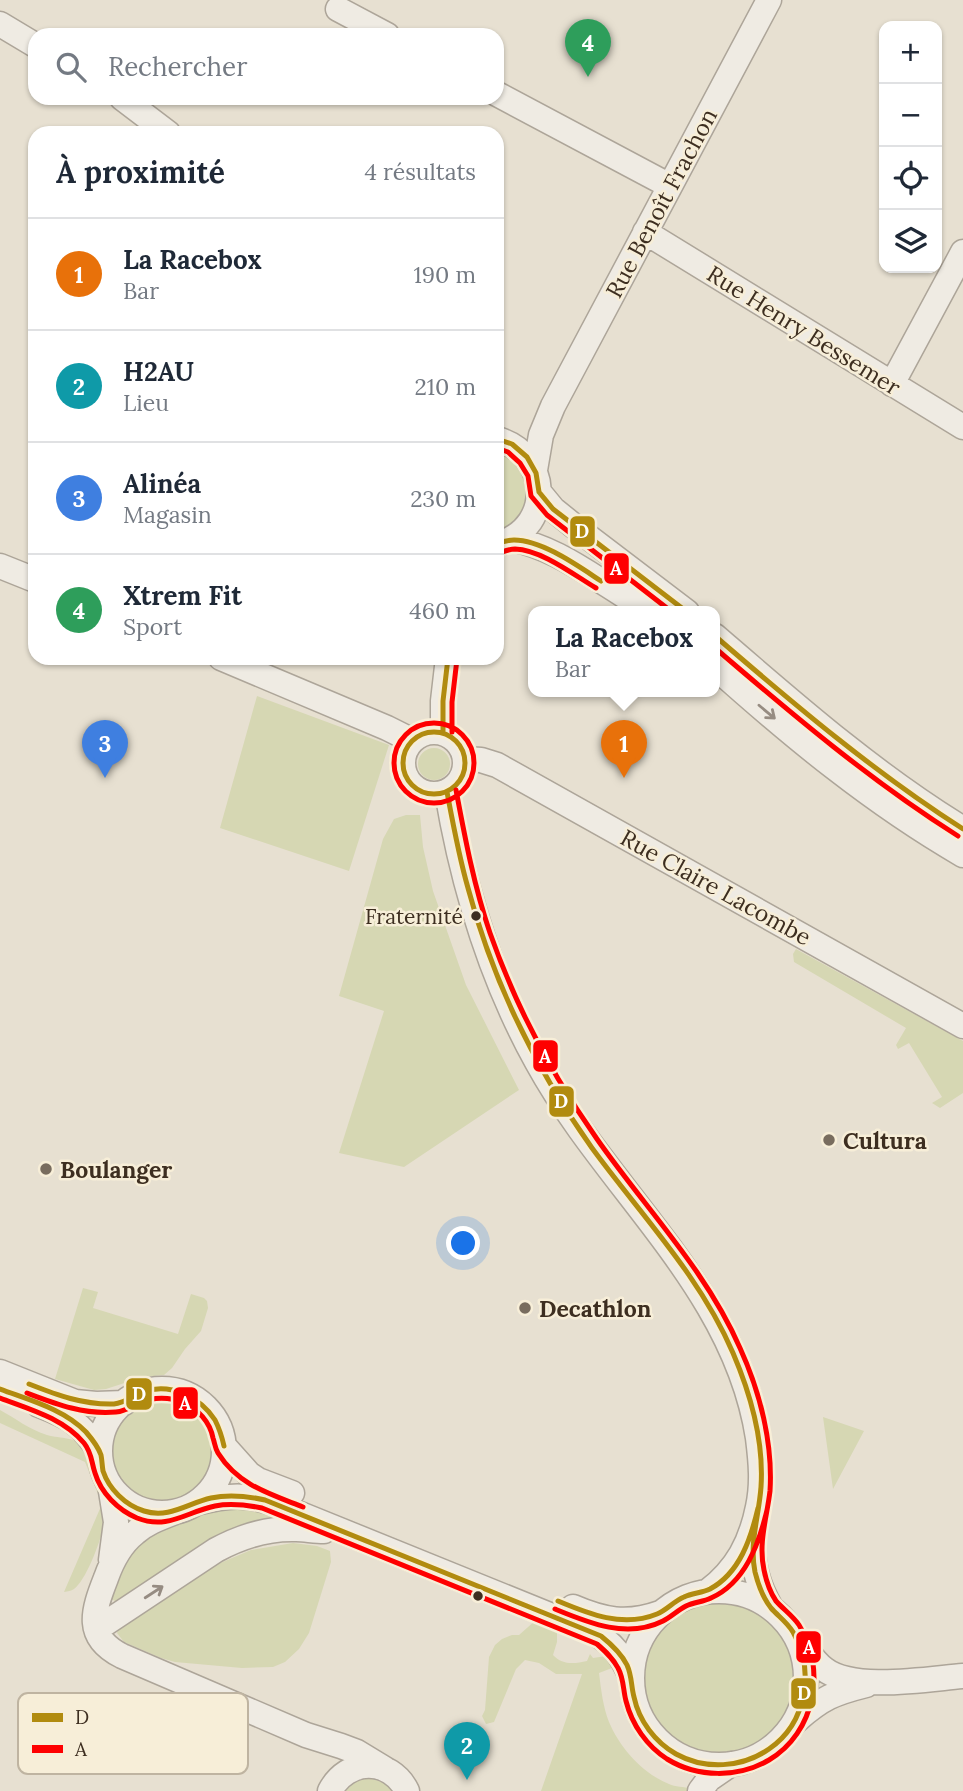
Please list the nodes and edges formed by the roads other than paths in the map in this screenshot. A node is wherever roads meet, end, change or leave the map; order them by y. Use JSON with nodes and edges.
{"nodes":[{"id":1,"x":769,"y":0,"type":"edge"},
{"id":2,"x":338,"y":9,"type":"dead end"},
{"id":3,"x":0,"y":24,"type":"edge"},
{"id":4,"x":374,"y":28,"type":"edge"},
{"id":5,"x":28,"y":41,"type":"edge"},
{"id":6,"x":504,"y":98,"type":"edge"},
{"id":7,"x":131,"y":105,"type":"edge"},
{"id":8,"x":158,"y":126,"type":"edge"},
{"id":9,"x":670,"y":186,"type":"junction"},
{"id":10,"x":645,"y":232,"type":"junction"},
{"id":11,"x":963,"y":252,"type":"edge"},
{"id":12,"x":892,"y":384,"type":"junction"},
{"id":13,"x":553,"y":406,"type":"junction"},
{"id":14,"x":963,"y":427,"type":"edge"},
{"id":15,"x":504,"y":439,"type":"edge"},
{"id":16,"x":504,"y":441,"type":"edge"},
{"id":17,"x":537,"y":481,"type":"junction"},
{"id":18,"x":504,"y":542,"type":"edge"},
{"id":19,"x":0,"y":566,"type":"edge"},
{"id":20,"x":28,"y":577,"type":"edge"},
{"id":21,"x":640,"y":606,"type":"edge"},
{"id":22,"x":679,"y":606,"type":"edge"},
{"id":23,"x":720,"y":640,"type":"edge"},
{"id":24,"x":238,"y":665,"type":"edge"},
{"id":25,"x":447,"y":665,"type":"edge"},
{"id":26,"x":720,"y":671,"type":"edge"},
{"id":27,"x":443,"y":732,"type":"junction"},
{"id":28,"x":410,"y":743,"type":"junction"},
{"id":29,"x":466,"y":759,"type":"junction"},
{"id":30,"x":447,"y":792,"type":"junction"},
{"id":31,"x":963,"y":829,"type":"edge"},
{"id":32,"x":963,"y":855,"type":"edge"},
{"id":33,"x":963,"y":1026,"type":"edge"},
{"id":34,"x":0,"y":1372,"type":"edge"},
{"id":35,"x":0,"y":1389,"type":"edge"},
{"id":36,"x":124,"y":1402,"type":"junction"},
{"id":37,"x":223,"y":1446,"type":"junction"},
{"id":38,"x":100,"y":1452,"type":"junction"},
{"id":39,"x":110,"y":1485,"type":"junction"},
{"id":40,"x":187,"y":1507,"type":"junction"},
{"id":41,"x":339,"y":1529,"type":"junction"},
{"id":42,"x":753,"y":1529,"type":"junction"},
{"id":43,"x":110,"y":1568,"type":"junction"},
{"id":44,"x":708,"y":1591,"type":"junction"},
{"id":45,"x":771,"y":1608,"type":"junction"},
{"id":46,"x":660,"y":1613,"type":"junction"},
{"id":47,"x":97,"y":1629,"type":"junction"},
{"id":48,"x":797,"y":1639,"type":"junction"},
{"id":49,"x":963,"y":1676,"type":"edge"},
{"id":50,"x":631,"y":1677,"type":"junction"},
{"id":51,"x":876,"y":1682,"type":"junction"},
{"id":52,"x":208,"y":1693,"type":"edge"},
{"id":53,"x":248,"y":1710,"type":"edge"},
{"id":54,"x":794,"y":1723,"type":"junction"},
{"id":55,"x":306,"y":1735,"type":"junction"},
{"id":56,"x":731,"y":1764,"type":"junction"},
{"id":57,"x":385,"y":1769,"type":"junction"},
{"id":58,"x":329,"y":1791,"type":"edge"},
{"id":59,"x":407,"y":1791,"type":"edge"},
{"id":60,"x":700,"y":1791,"type":"edge"}],
"edges":[{"from":1,"to":9,"type":"street","name":"Rue Benoît Frachon"},
{"from":2,"to":4,"type":"street"},
{"from":3,"to":5,"type":"street"},
{"from":6,"to":9,"type":"street"},
{"from":7,"to":8,"type":"street"},
{"from":9,"to":10,"type":"street","name":"Rue Benoît Frachon"},
{"from":10,"to":12,"type":"street","name":"Rue Henry Bessemer"},
{"from":10,"to":13,"type":"street","name":"Rue Benoît Frachon"},
{"from":11,"to":12,"type":"street"},
{"from":12,"to":14,"type":"street","name":"Rue Henry Bessemer"},
{"from":13,"to":15,"type":"street","name":"Rue Benoît Frachon"},
{"from":13,"to":17,"type":"street","name":"Rue Benoît Frachon"},
{"from":16,"to":17,"type":"street"},
{"from":17,"to":18,"type":"street","name":"Rue Benoît Frachon"},
{"from":17,"to":22,"type":"street"},
{"from":18,"to":21,"type":"street"},
{"from":19,"to":20,"type":"street"},
{"from":23,"to":31,"type":"street"},
{"from":24,"to":28,"type":"street"},
{"from":25,"to":27,"type":"street"},
{"from":26,"to":32,"type":"street","one_way":true},
{"from":27,"to":28,"type":"street"},
{"from":27,"to":29,"type":"street"},
{"from":28,"to":30,"type":"street"},
{"from":29,"to":30,"type":"street"},
{"from":29,"to":33,"type":"street","name":"Rue Claire Lacombe"},
{"from":30,"to":42,"type":"street"},
{"from":34,"to":36,"type":"street"},
{"from":35,"to":38,"type":"street"},
{"from":36,"to":37,"type":"street"},
{"from":36,"to":38,"type":"street"},
{"from":37,"to":40,"type":"street"},
{"from":37,"to":46,"type":"street"},
{"from":38,"to":39,"type":"street"},
{"from":39,"to":40,"type":"street"},
{"from":39,"to":43,"type":"street"},
{"from":40,"to":41,"type":"street"},
{"from":40,"to":43,"type":"street"},
{"from":47,"to":41,"type":"street","one_way":true},
{"from":41,"to":50,"type":"street"},
{"from":42,"to":44,"type":"street"},
{"from":42,"to":45,"type":"street"},
{"from":43,"to":47,"type":"street"},
{"from":44,"to":45,"type":"street"},
{"from":44,"to":46,"type":"street"},
{"from":45,"to":48,"type":"street"},
{"from":46,"to":50,"type":"street"},
{"from":47,"to":52,"type":"street"},
{"from":48,"to":51,"type":"street"},
{"from":48,"to":54,"type":"street"},
{"from":49,"to":51,"type":"street"},
{"from":50,"to":56,"type":"street"},
{"from":51,"to":54,"type":"street"},
{"from":53,"to":55,"type":"street"},
{"from":54,"to":56,"type":"street"},
{"from":55,"to":57,"type":"street"},
{"from":55,"to":58,"type":"street"},
{"from":56,"to":60,"type":"street"},
{"from":57,"to":58,"type":"street"},
{"from":57,"to":59,"type":"street"}]}
